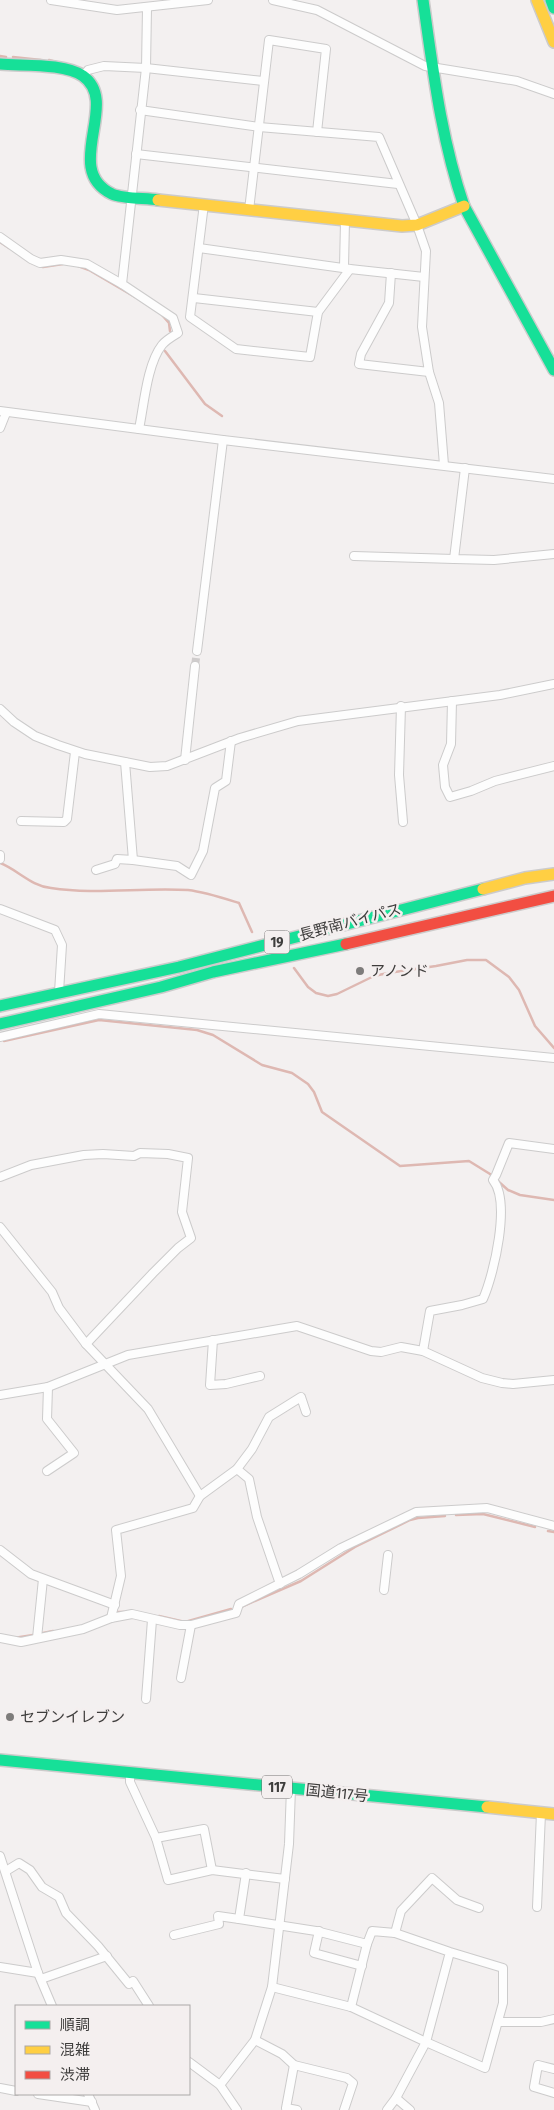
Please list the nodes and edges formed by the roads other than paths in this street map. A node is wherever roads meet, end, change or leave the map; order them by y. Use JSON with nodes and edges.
{"nodes":[{"id":1,"x":51,"y":0,"type":"edge"},
{"id":2,"x":208,"y":0,"type":"edge"},
{"id":3,"x":273,"y":0,"type":"edge"},
{"id":4,"x":424,"y":0,"type":"edge"},
{"id":5,"x":537,"y":0,"type":"edge"},
{"id":6,"x":551,"y":0,"type":"edge"},
{"id":7,"x":147,"y":8,"type":"junction"},
{"id":8,"x":554,"y":8,"type":"edge"},
{"id":9,"x":554,"y":42,"type":"edge"},
{"id":10,"x":0,"y":64,"type":"edge"},
{"id":11,"x":146,"y":68,"type":"junction"},
{"id":12,"x":434,"y":69,"type":"junction"},
{"id":13,"x":83,"y":76,"type":"junction"},
{"id":14,"x":263,"y":81,"type":"junction"},
{"id":15,"x":554,"y":94,"type":"edge"},
{"id":16,"x":140,"y":110,"type":"junction"},
{"id":17,"x":259,"y":127,"type":"junction"},
{"id":18,"x":317,"y":132,"type":"junction"},
{"id":19,"x":136,"y":154,"type":"junction"},
{"id":20,"x":254,"y":166,"type":"junction"},
{"id":21,"x":398,"y":184,"type":"junction"},
{"id":22,"x":131,"y":198,"type":"junction"},
{"id":23,"x":204,"y":204,"type":"junction"},
{"id":24,"x":464,"y":206,"type":"junction"},
{"id":25,"x":249,"y":210,"type":"junction"},
{"id":26,"x":345,"y":221,"type":"junction"},
{"id":27,"x":417,"y":225,"type":"junction"},
{"id":28,"x":0,"y":237,"type":"edge"},
{"id":29,"x":199,"y":248,"type":"junction"},
{"id":30,"x":347,"y":268,"type":"junction"},
{"id":31,"x":391,"y":274,"type":"junction"},
{"id":32,"x":424,"y":277,"type":"junction"},
{"id":33,"x":122,"y":284,"type":"junction"},
{"id":34,"x":194,"y":298,"type":"junction"},
{"id":35,"x":318,"y":312,"type":"junction"},
{"id":36,"x":554,"y":370,"type":"edge"},
{"id":37,"x":429,"y":372,"type":"junction"},
{"id":38,"x":3,"y":412,"type":"edge"},
{"id":39,"x":0,"y":428,"type":"edge"},
{"id":40,"x":139,"y":429,"type":"junction"},
{"id":41,"x":223,"y":440,"type":"junction"},
{"id":42,"x":444,"y":465,"type":"junction"},
{"id":43,"x":465,"y":468,"type":"junction"},
{"id":44,"x":554,"y":479,"type":"edge"},
{"id":45,"x":554,"y":554,"type":"edge"},
{"id":46,"x":354,"y":556,"type":"dead end"},
{"id":47,"x":454,"y":559,"type":"junction"},
{"id":48,"x":197,"y":651,"type":"tunnel mouth"},
{"id":49,"x":195,"y":666,"type":"tunnel mouth"},
{"id":50,"x":554,"y":684,"type":"edge"},
{"id":51,"x":452,"y":701,"type":"junction"},
{"id":52,"x":402,"y":706,"type":"junction"},
{"id":53,"x":0,"y":709,"type":"edge"},
{"id":54,"x":231,"y":741,"type":"junction"},
{"id":55,"x":75,"y":752,"type":"junction"},
{"id":56,"x":185,"y":760,"type":"junction"},
{"id":57,"x":125,"y":762,"type":"junction"},
{"id":58,"x":554,"y":766,"type":"edge"},
{"id":59,"x":21,"y":821,"type":"dead end"},
{"id":60,"x":403,"y":822,"type":"dead end"},
{"id":61,"x":133,"y":860,"type":"junction"},
{"id":62,"x":96,"y":870,"type":"dead end"},
{"id":63,"x":554,"y":874,"type":"edge"},
{"id":64,"x":554,"y":896,"type":"edge"},
{"id":65,"x":0,"y":910,"type":"edge"},
{"id":66,"x":58,"y":992,"type":"junction"},
{"id":67,"x":0,"y":1006,"type":"edge"},
{"id":68,"x":0,"y":1024,"type":"edge"},
{"id":69,"x":0,"y":1037,"type":"edge"},
{"id":70,"x":554,"y":1058,"type":"edge"},
{"id":71,"x":554,"y":1149,"type":"edge"},
{"id":72,"x":0,"y":1177,"type":"edge"},
{"id":73,"x":0,"y":1227,"type":"edge"},
{"id":74,"x":214,"y":1340,"type":"junction"},
{"id":75,"x":86,"y":1344,"type":"junction"},
{"id":76,"x":423,"y":1351,"type":"junction"},
{"id":77,"x":104,"y":1364,"type":"junction"},
{"id":78,"x":260,"y":1376,"type":"dead end"},
{"id":79,"x":554,"y":1380,"type":"edge"},
{"id":80,"x":48,"y":1387,"type":"junction"},
{"id":81,"x":0,"y":1395,"type":"edge"},
{"id":82,"x":306,"y":1412,"type":"dead end"},
{"id":83,"x":237,"y":1469,"type":"junction"},
{"id":84,"x":47,"y":1471,"type":"dead end"},
{"id":85,"x":200,"y":1496,"type":"junction"},
{"id":86,"x":554,"y":1526,"type":"edge"},
{"id":87,"x":0,"y":1550,"type":"edge"},
{"id":88,"x":388,"y":1555,"type":"dead end"},
{"id":89,"x":43,"y":1579,"type":"junction"},
{"id":90,"x":280,"y":1584,"type":"junction"},
{"id":91,"x":384,"y":1590,"type":"dead end"},
{"id":92,"x":115,"y":1605,"type":"junction"},
{"id":93,"x":111,"y":1618,"type":"junction"},
{"id":94,"x":152,"y":1620,"type":"junction"},
{"id":95,"x":191,"y":1625,"type":"junction"},
{"id":96,"x":0,"y":1638,"type":"edge"},
{"id":97,"x":37,"y":1638,"type":"junction"},
{"id":98,"x":181,"y":1678,"type":"dead end"},
{"id":99,"x":146,"y":1699,"type":"dead end"},
{"id":100,"x":0,"y":1760,"type":"edge"},
{"id":101,"x":130,"y":1774,"type":"junction"},
{"id":102,"x":291,"y":1788,"type":"junction"},
{"id":103,"x":541,"y":1813,"type":"junction"},
{"id":104,"x":554,"y":1814,"type":"edge"},
{"id":105,"x":156,"y":1838,"type":"junction"},
{"id":106,"x":0,"y":1856,"type":"edge"},
{"id":107,"x":212,"y":1870,"type":"junction"},
{"id":108,"x":6,"y":1871,"type":"junction"},
{"id":109,"x":246,"y":1873,"type":"junction"},
{"id":110,"x":285,"y":1879,"type":"junction"},
{"id":111,"x":537,"y":1907,"type":"dead end"},
{"id":112,"x":479,"y":1908,"type":"dead end"},
{"id":113,"x":239,"y":1919,"type":"junction"},
{"id":114,"x":279,"y":1926,"type":"junction"},
{"id":115,"x":319,"y":1931,"type":"junction"},
{"id":116,"x":395,"y":1933,"type":"junction"},
{"id":117,"x":174,"y":1935,"type":"dead end"},
{"id":118,"x":367,"y":1944,"type":"junction"},
{"id":119,"x":450,"y":1952,"type":"junction"},
{"id":120,"x":106,"y":1956,"type":"junction"},
{"id":121,"x":362,"y":1966,"type":"junction"},
{"id":122,"x":0,"y":1967,"type":"edge"},
{"id":123,"x":39,"y":1976,"type":"junction"},
{"id":124,"x":272,"y":1987,"type":"junction"},
{"id":125,"x":52,"y":2005,"type":"edge"},
{"id":126,"x":148,"y":2005,"type":"edge"},
{"id":127,"x":351,"y":2007,"type":"junction"},
{"id":128,"x":554,"y":2018,"type":"edge"},
{"id":129,"x":498,"y":2022,"type":"junction"},
{"id":130,"x":254,"y":2040,"type":"junction"},
{"id":131,"x":426,"y":2042,"type":"junction"},
{"id":132,"x":190,"y":2063,"type":"edge"},
{"id":133,"x":294,"y":2065,"type":"junction"},
{"id":134,"x":554,"y":2069,"type":"edge"},
{"id":135,"x":220,"y":2085,"type":"junction"},
{"id":136,"x":0,"y":2088,"type":"edge"},
{"id":137,"x":15,"y":2090,"type":"edge"},
{"id":138,"x":554,"y":2093,"type":"edge"},
{"id":139,"x":51,"y":2095,"type":"edge"},
{"id":140,"x":90,"y":2098,"type":"edge"},
{"id":141,"x":396,"y":2098,"type":"junction"},
{"id":142,"x":95,"y":2110,"type":"edge"},
{"id":143,"x":237,"y":2110,"type":"edge"},
{"id":144,"x":297,"y":2110,"type":"edge"},
{"id":145,"x":344,"y":2110,"type":"edge"},
{"id":146,"x":387,"y":2110,"type":"edge"},
{"id":147,"x":410,"y":2110,"type":"edge"}],
"edges":[{"from":1,"to":7,"type":"street"},
{"from":2,"to":7,"type":"street"},
{"from":3,"to":12,"type":"street"},
{"from":4,"to":12,"type":"main road"},
{"from":5,"to":9,"type":"main road"},
{"from":6,"to":8,"type":"main road"},
{"from":7,"to":11,"type":"street"},
{"from":10,"to":13,"type":"main road"},
{"from":11,"to":13,"type":"street"},
{"from":11,"to":14,"type":"street"},
{"from":11,"to":16,"type":"street"},
{"from":12,"to":15,"type":"street"},
{"from":12,"to":24,"type":"main road"},
{"from":13,"to":22,"type":"main road"},
{"from":14,"to":17,"type":"street"},
{"from":14,"to":18,"type":"street"},
{"from":16,"to":17,"type":"street"},
{"from":16,"to":19,"type":"street"},
{"from":17,"to":18,"type":"street"},
{"from":17,"to":20,"type":"street"},
{"from":18,"to":21,"type":"street"},
{"from":19,"to":20,"type":"street"},
{"from":19,"to":22,"type":"street"},
{"from":20,"to":21,"type":"street"},
{"from":20,"to":25,"type":"street"},
{"from":21,"to":27,"type":"street"},
{"from":22,"to":23,"type":"main road"},
{"from":22,"to":33,"type":"street"},
{"from":23,"to":25,"type":"main road"},
{"from":23,"to":29,"type":"street"},
{"from":24,"to":27,"type":"main road"},
{"from":24,"to":36,"type":"main road"},
{"from":25,"to":26,"type":"main road"},
{"from":26,"to":27,"type":"main road"},
{"from":26,"to":30,"type":"street"},
{"from":27,"to":32,"type":"street"},
{"from":28,"to":33,"type":"street"},
{"from":29,"to":30,"type":"street"},
{"from":29,"to":34,"type":"street"},
{"from":30,"to":31,"type":"street"},
{"from":30,"to":35,"type":"street"},
{"from":31,"to":32,"type":"street"},
{"from":31,"to":37,"type":"street"},
{"from":32,"to":37,"type":"street"},
{"from":33,"to":40,"type":"street"},
{"from":34,"to":35,"type":"street"},
{"from":34,"to":35,"type":"street"},
{"from":37,"to":42,"type":"street"},
{"from":38,"to":39,"type":"street"},
{"from":38,"to":40,"type":"street"},
{"from":40,"to":41,"type":"street"},
{"from":41,"to":42,"type":"street"},
{"from":41,"to":48,"type":"street"},
{"from":42,"to":43,"type":"street"},
{"from":43,"to":44,"type":"street"},
{"from":43,"to":47,"type":"street"},
{"from":45,"to":47,"type":"street"},
{"from":46,"to":47,"type":"street"},
{"from":49,"to":56,"type":"street"},
{"from":50,"to":51,"type":"street"},
{"from":51,"to":52,"type":"street"},
{"from":51,"to":58,"type":"street"},
{"from":52,"to":54,"type":"street"},
{"from":52,"to":60,"type":"street"},
{"from":53,"to":55,"type":"street"},
{"from":54,"to":56,"type":"street"},
{"from":54,"to":61,"type":"street"},
{"from":55,"to":57,"type":"street"},
{"from":55,"to":59,"type":"street"},
{"from":56,"to":57,"type":"street"},
{"from":57,"to":61,"type":"street"},
{"from":61,"to":62,"type":"street"},
{"from":63,"to":66,"type":"main road","name":"長野南バイパス","number":"19"},
{"from":64,"to":68,"type":"main road","name":"長野南バイパス","number":"19"},
{"from":65,"to":66,"type":"street"},
{"from":66,"to":67,"type":"main road","name":"長野南バイパス","number":"19"},
{"from":69,"to":70,"type":"street"},
{"from":71,"to":76,"type":"street"},
{"from":72,"to":75,"type":"street"},
{"from":73,"to":75,"type":"street"},
{"from":74,"to":76,"type":"street"},
{"from":74,"to":77,"type":"street"},
{"from":74,"to":78,"type":"street"},
{"from":75,"to":77,"type":"street"},
{"from":76,"to":79,"type":"street"},
{"from":77,"to":80,"type":"street"},
{"from":77,"to":85,"type":"street"},
{"from":80,"to":81,"type":"street"},
{"from":80,"to":84,"type":"street"},
{"from":82,"to":83,"type":"street"},
{"from":83,"to":85,"type":"street"},
{"from":83,"to":90,"type":"street"},
{"from":85,"to":92,"type":"street"},
{"from":86,"to":90,"type":"street"},
{"from":87,"to":89,"type":"street"},
{"from":88,"to":91,"type":"street"},
{"from":89,"to":92,"type":"street"},
{"from":89,"to":97,"type":"street"},
{"from":90,"to":95,"type":"street"},
{"from":92,"to":93,"type":"street"},
{"from":93,"to":94,"type":"street"},
{"from":93,"to":97,"type":"street"},
{"from":94,"to":95,"type":"street"},
{"from":94,"to":99,"type":"street"},
{"from":95,"to":98,"type":"street"},
{"from":96,"to":97,"type":"street"},
{"from":100,"to":101,"type":"main road","name":"国道117号","number":"117"},
{"from":101,"to":102,"type":"main road","name":"国道117号","number":"117"},
{"from":101,"to":105,"type":"street"},
{"from":102,"to":103,"type":"main road","name":"国道117号","number":"117"},
{"from":102,"to":110,"type":"street"},
{"from":103,"to":104,"type":"main road","name":"国道117号","number":"117"},
{"from":103,"to":111,"type":"street"},
{"from":105,"to":107,"type":"street"},
{"from":105,"to":107,"type":"street"},
{"from":106,"to":108,"type":"street"},
{"from":107,"to":109,"type":"street"},
{"from":108,"to":120,"type":"street"},
{"from":108,"to":123,"type":"street"},
{"from":109,"to":110,"type":"street"},
{"from":109,"to":113,"type":"street"},
{"from":110,"to":114,"type":"street"},
{"from":112,"to":116,"type":"street"},
{"from":113,"to":114,"type":"street"},
{"from":113,"to":117,"type":"street"},
{"from":114,"to":115,"type":"street"},
{"from":114,"to":124,"type":"street"},
{"from":115,"to":118,"type":"street"},
{"from":115,"to":121,"type":"street"},
{"from":116,"to":118,"type":"street"},
{"from":116,"to":119,"type":"street"},
{"from":118,"to":121,"type":"street"},
{"from":119,"to":129,"type":"street"},
{"from":119,"to":131,"type":"street"},
{"from":120,"to":123,"type":"street"},
{"from":120,"to":126,"type":"street"},
{"from":121,"to":127,"type":"street"},
{"from":122,"to":123,"type":"street"},
{"from":123,"to":125,"type":"street"},
{"from":124,"to":127,"type":"street"},
{"from":124,"to":130,"type":"street"},
{"from":127,"to":131,"type":"street"},
{"from":128,"to":129,"type":"street"},
{"from":129,"to":131,"type":"street"},
{"from":130,"to":133,"type":"street"},
{"from":130,"to":135,"type":"street"},
{"from":131,"to":141,"type":"street"},
{"from":132,"to":135,"type":"street"},
{"from":133,"to":144,"type":"street"},
{"from":133,"to":145,"type":"street"},
{"from":134,"to":138,"type":"street"},
{"from":135,"to":143,"type":"street"},
{"from":136,"to":137,"type":"street"},
{"from":139,"to":140,"type":"street"},
{"from":140,"to":142,"type":"street"},
{"from":141,"to":146,"type":"street"},
{"from":141,"to":147,"type":"street"}]}
